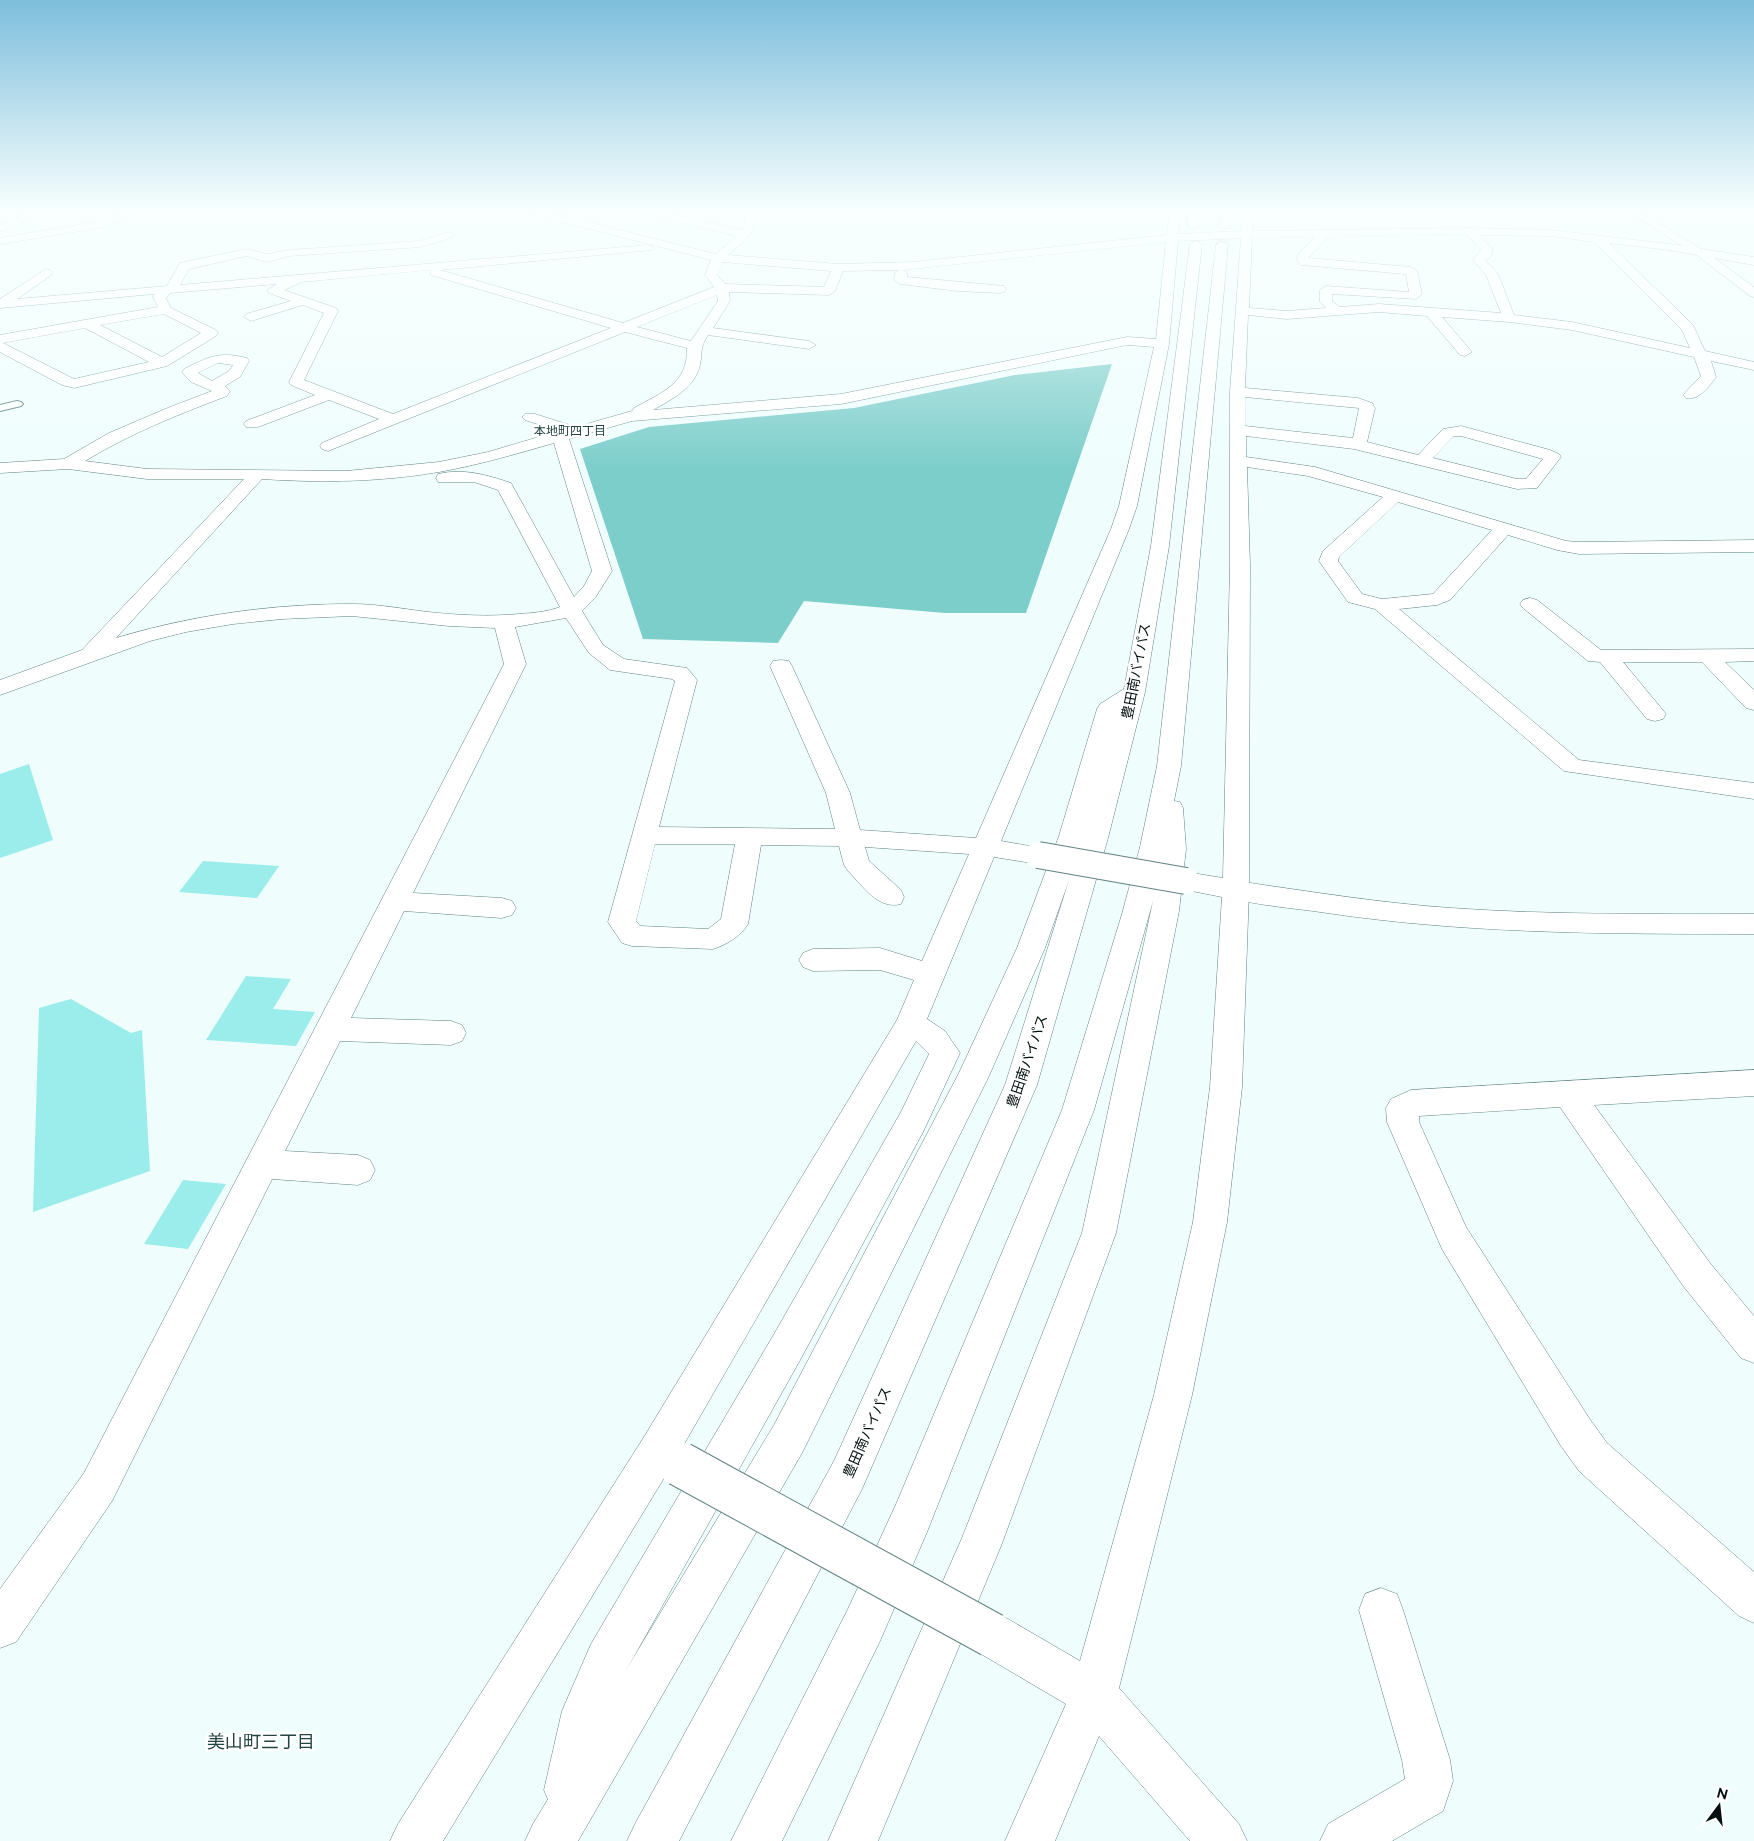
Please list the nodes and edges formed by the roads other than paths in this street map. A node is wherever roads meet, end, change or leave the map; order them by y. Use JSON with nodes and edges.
{"nodes":[{"id":1,"x":75,"y":298,"type":"edge"},
{"id":2,"x":159,"y":298,"type":"edge"},
{"id":3,"x":295,"y":298,"type":"edge"},
{"id":4,"x":522,"y":298,"type":"edge"},
{"id":5,"x":697,"y":298,"type":"edge"},
{"id":6,"x":724,"y":298,"type":"edge"},
{"id":7,"x":1167,"y":298,"type":"edge"},
{"id":8,"x":1190,"y":298,"type":"edge"},
{"id":9,"x":1217,"y":298,"type":"edge"},
{"id":10,"x":1243,"y":298,"type":"edge"},
{"id":11,"x":1326,"y":298,"type":"edge"},
{"id":12,"x":1501,"y":298,"type":"edge"},
{"id":13,"x":1658,"y":298,"type":"edge"},
{"id":14,"x":304,"y":301,"type":"junction"},
{"id":15,"x":1,"y":304,"type":"edge"},
{"id":16,"x":166,"y":310,"type":"junction"},
{"id":17,"x":1242,"y":311,"type":"junction"},
{"id":18,"x":1337,"y":311,"type":"junction"},
{"id":19,"x":1432,"y":313,"type":"junction"},
{"id":20,"x":251,"y":317,"type":"dead end"},
{"id":21,"x":1509,"y":318,"type":"junction"},
{"id":22,"x":88,"y":324,"type":"junction"},
{"id":23,"x":623,"y":328,"type":"junction"},
{"id":24,"x":705,"y":332,"type":"junction"},
{"id":25,"x":0,"y":339,"type":"edge"},
{"id":26,"x":1162,"y":344,"type":"junction"},
{"id":27,"x":809,"y":345,"type":"dead end"},
{"id":28,"x":0,"y":346,"type":"edge"},
{"id":29,"x":694,"y":346,"type":"junction"},
{"id":30,"x":1465,"y":352,"type":"dead end"},
{"id":31,"x":1701,"y":355,"type":"junction"},
{"id":32,"x":162,"y":362,"type":"junction"},
{"id":33,"x":1754,"y":366,"type":"edge"},
{"id":34,"x":214,"y":386,"type":"dead end"},
{"id":35,"x":1237,"y":392,"type":"junction"},
{"id":36,"x":328,"y":395,"type":"junction"},
{"id":37,"x":1691,"y":395,"type":"dead end"},
{"id":38,"x":17,"y":404,"type":"dead end"},
{"id":39,"x":0,"y":408,"type":"edge"},
{"id":40,"x":631,"y":416,"type":"junction"},
{"id":41,"x":530,"y":417,"type":"dead end"},
{"id":42,"x":393,"y":419,"type":"junction"},
{"id":43,"x":252,"y":424,"type":"dead end"},
{"id":44,"x":1237,"y":430,"type":"junction"},
{"id":45,"x":567,"y":434,"type":"junction"},
{"id":46,"x":1354,"y":444,"type":"junction"},
{"id":47,"x":328,"y":446,"type":"dead end"},
{"id":48,"x":1238,"y":461,"type":"junction"},
{"id":49,"x":1421,"y":461,"type":"junction"},
{"id":50,"x":68,"y":464,"type":"junction"},
{"id":51,"x":0,"y":468,"type":"edge"},
{"id":52,"x":258,"y":474,"type":"junction"},
{"id":53,"x":318,"y":476,"type":"junction"},
{"id":54,"x":1394,"y":495,"type":"junction"},
{"id":55,"x":1504,"y":528,"type":"junction"},
{"id":56,"x":1754,"y":546,"type":"edge"},
{"id":57,"x":1530,"y":604,"type":"dead end"},
{"id":58,"x":1382,"y":605,"type":"junction"},
{"id":59,"x":571,"y":609,"type":"junction"},
{"id":60,"x":503,"y":621,"type":"junction"},
{"id":61,"x":1754,"y":654,"type":"edge"},
{"id":62,"x":89,"y":655,"type":"junction"},
{"id":63,"x":1707,"y":655,"type":"junction"},
{"id":64,"x":1606,"y":656,"type":"junction"},
{"id":65,"x":781,"y":666,"type":"dead end"},
{"id":66,"x":0,"y":688,"type":"edge"},
{"id":67,"x":1134,"y":692,"type":"junction"},
{"id":68,"x":1754,"y":704,"type":"edge"},
{"id":69,"x":1655,"y":714,"type":"dead end"},
{"id":70,"x":1169,"y":766,"type":"junction"},
{"id":71,"x":1754,"y":792,"type":"edge"},
{"id":72,"x":644,"y":835,"type":"junction"},
{"id":73,"x":749,"y":836,"type":"junction"},
{"id":74,"x":851,"y":838,"type":"junction"},
{"id":75,"x":985,"y":846,"type":"junction"},
{"id":76,"x":1236,"y":890,"type":"junction"},
{"id":77,"x":891,"y":897,"type":"dead end"},
{"id":78,"x":395,"y":901,"type":"junction"},
{"id":79,"x":502,"y":908,"type":"dead end"},
{"id":80,"x":1754,"y":924,"type":"edge"},
{"id":81,"x":813,"y":960,"type":"dead end"},
{"id":82,"x":931,"y":974,"type":"junction"},
{"id":83,"x":910,"y":1024,"type":"junction"},
{"id":84,"x":330,"y":1029,"type":"junction"},
{"id":85,"x":451,"y":1033,"type":"dead end"},
{"id":86,"x":1754,"y":1083,"type":"edge"},
{"id":87,"x":1568,"y":1094,"type":"junction"},
{"id":88,"x":261,"y":1164,"type":"junction"},
{"id":89,"x":358,"y":1170,"type":"dead end"},
{"id":90,"x":1754,"y":1346,"type":"edge"},
{"id":91,"x":669,"y":1458,"type":"junction"},
{"id":92,"x":1754,"y":1601,"type":"edge"},
{"id":93,"x":1381,"y":1610,"type":"dead end"},
{"id":94,"x":0,"y":1626,"type":"edge"},
{"id":95,"x":1094,"y":1696,"type":"junction"},
{"id":96,"x":555,"y":1833,"type":"edge"},
{"id":97,"x":415,"y":1841,"type":"edge"},
{"id":98,"x":652,"y":1841,"type":"edge"},
{"id":99,"x":756,"y":1841,"type":"edge"},
{"id":100,"x":853,"y":1841,"type":"edge"},
{"id":101,"x":1030,"y":1841,"type":"edge"},
{"id":102,"x":1222,"y":1841,"type":"edge"},
{"id":103,"x":1345,"y":1841,"type":"edge"}],
"edges":[{"from":1,"to":15,"type":"main road"},
{"from":2,"to":16,"type":"main road"},
{"from":3,"to":14,"type":"main road"},
{"from":4,"to":23,"type":"main road"},
{"from":5,"to":23,"type":"main road"},
{"from":6,"to":24,"type":"main road"},
{"from":7,"to":26,"type":"main road"},
{"from":8,"to":67,"type":"main road","name":"豊田南バイパス"},
{"from":9,"to":70,"type":"main road"},
{"from":10,"to":17,"type":"main road"},
{"from":11,"to":18,"type":"main road"},
{"from":12,"to":21,"type":"main road"},
{"from":13,"to":31,"type":"main road"},
{"from":14,"to":20,"type":"main road"},
{"from":14,"to":36,"type":"main road"},
{"from":16,"to":22,"type":"main road"},
{"from":16,"to":32,"type":"main road"},
{"from":17,"to":18,"type":"main road"},
{"from":17,"to":35,"type":"main road"},
{"from":18,"to":19,"type":"main road"},
{"from":19,"to":21,"type":"main road"},
{"from":19,"to":30,"type":"main road"},
{"from":21,"to":31,"type":"main road"},
{"from":22,"to":25,"type":"main road"},
{"from":22,"to":32,"type":"main road"},
{"from":23,"to":29,"type":"main road"},
{"from":23,"to":42,"type":"main road"},
{"from":24,"to":27,"type":"main road"},
{"from":24,"to":29,"type":"main road"},
{"from":26,"to":40,"type":"main road"},
{"from":26,"to":75,"type":"main road"},
{"from":28,"to":32,"type":"main road"},
{"from":29,"to":40,"type":"main road"},
{"from":31,"to":33,"type":"main road"},
{"from":31,"to":37,"type":"main road"},
{"from":34,"to":50,"type":"main road"},
{"from":35,"to":44,"type":"main road"},
{"from":35,"to":46,"type":"main road"},
{"from":36,"to":42,"type":"main road"},
{"from":36,"to":43,"type":"main road"},
{"from":38,"to":39,"type":"lane"},
{"from":40,"to":45,"type":"main road"},
{"from":41,"to":45,"type":"main road"},
{"from":42,"to":47,"type":"main road"},
{"from":44,"to":46,"type":"main road"},
{"from":44,"to":48,"type":"main road"},
{"from":45,"to":53,"type":"main road"},
{"from":45,"to":59,"type":"main road"},
{"from":46,"to":49,"type":"main road"},
{"from":48,"to":54,"type":"main road"},
{"from":48,"to":76,"type":"main road"},
{"from":49,"to":49,"type":"main road"},
{"from":50,"to":51,"type":"main road"},
{"from":50,"to":52,"type":"main road"},
{"from":52,"to":53,"type":"main road"},
{"from":52,"to":62,"type":"main road"},
{"from":53,"to":59,"type":"main road"},
{"from":54,"to":55,"type":"main road"},
{"from":54,"to":58,"type":"main road"},
{"from":55,"to":56,"type":"main road"},
{"from":55,"to":58,"type":"main road"},
{"from":57,"to":64,"type":"main road"},
{"from":58,"to":71,"type":"main road"},
{"from":59,"to":60,"type":"main road"},
{"from":59,"to":72,"type":"main road"},
{"from":60,"to":62,"type":"main road"},
{"from":60,"to":78,"type":"main road"},
{"from":61,"to":63,"type":"main road"},
{"from":62,"to":66,"type":"main road"},
{"from":63,"to":64,"type":"main road"},
{"from":63,"to":68,"type":"main road"},
{"from":64,"to":69,"type":"main road"},
{"from":65,"to":74,"type":"main road"},
{"from":67,"to":96,"type":"main road"},
{"from":67,"to":98,"type":"main road","name":"豊田南バイパス"},
{"from":70,"to":99,"type":"main road"},
{"from":70,"to":100,"type":"main road"},
{"from":72,"to":73,"type":"main road"},
{"from":72,"to":73,"type":"main road"},
{"from":73,"to":74,"type":"main road"},
{"from":74,"to":75,"type":"main road"},
{"from":74,"to":77,"type":"main road"},
{"from":75,"to":76,"type":"main road","bridge":true},
{"from":75,"to":82,"type":"main road"},
{"from":76,"to":80,"type":"main road"},
{"from":76,"to":95,"type":"main road"},
{"from":78,"to":79,"type":"main road"},
{"from":78,"to":84,"type":"main road"},
{"from":81,"to":82,"type":"main road"},
{"from":82,"to":83,"type":"main road"},
{"from":83,"to":91,"type":"main road"},
{"from":83,"to":96,"type":"main road"},
{"from":84,"to":85,"type":"main road"},
{"from":84,"to":88,"type":"main road"},
{"from":86,"to":87,"type":"main road"},
{"from":87,"to":90,"type":"main road"},
{"from":87,"to":92,"type":"main road"},
{"from":88,"to":89,"type":"main road"},
{"from":88,"to":94,"type":"main road"},
{"from":91,"to":95,"type":"main road","bridge":true},
{"from":91,"to":97,"type":"main road"},
{"from":93,"to":103,"type":"main road"},
{"from":95,"to":101,"type":"main road"},
{"from":95,"to":102,"type":"main road"}]}
